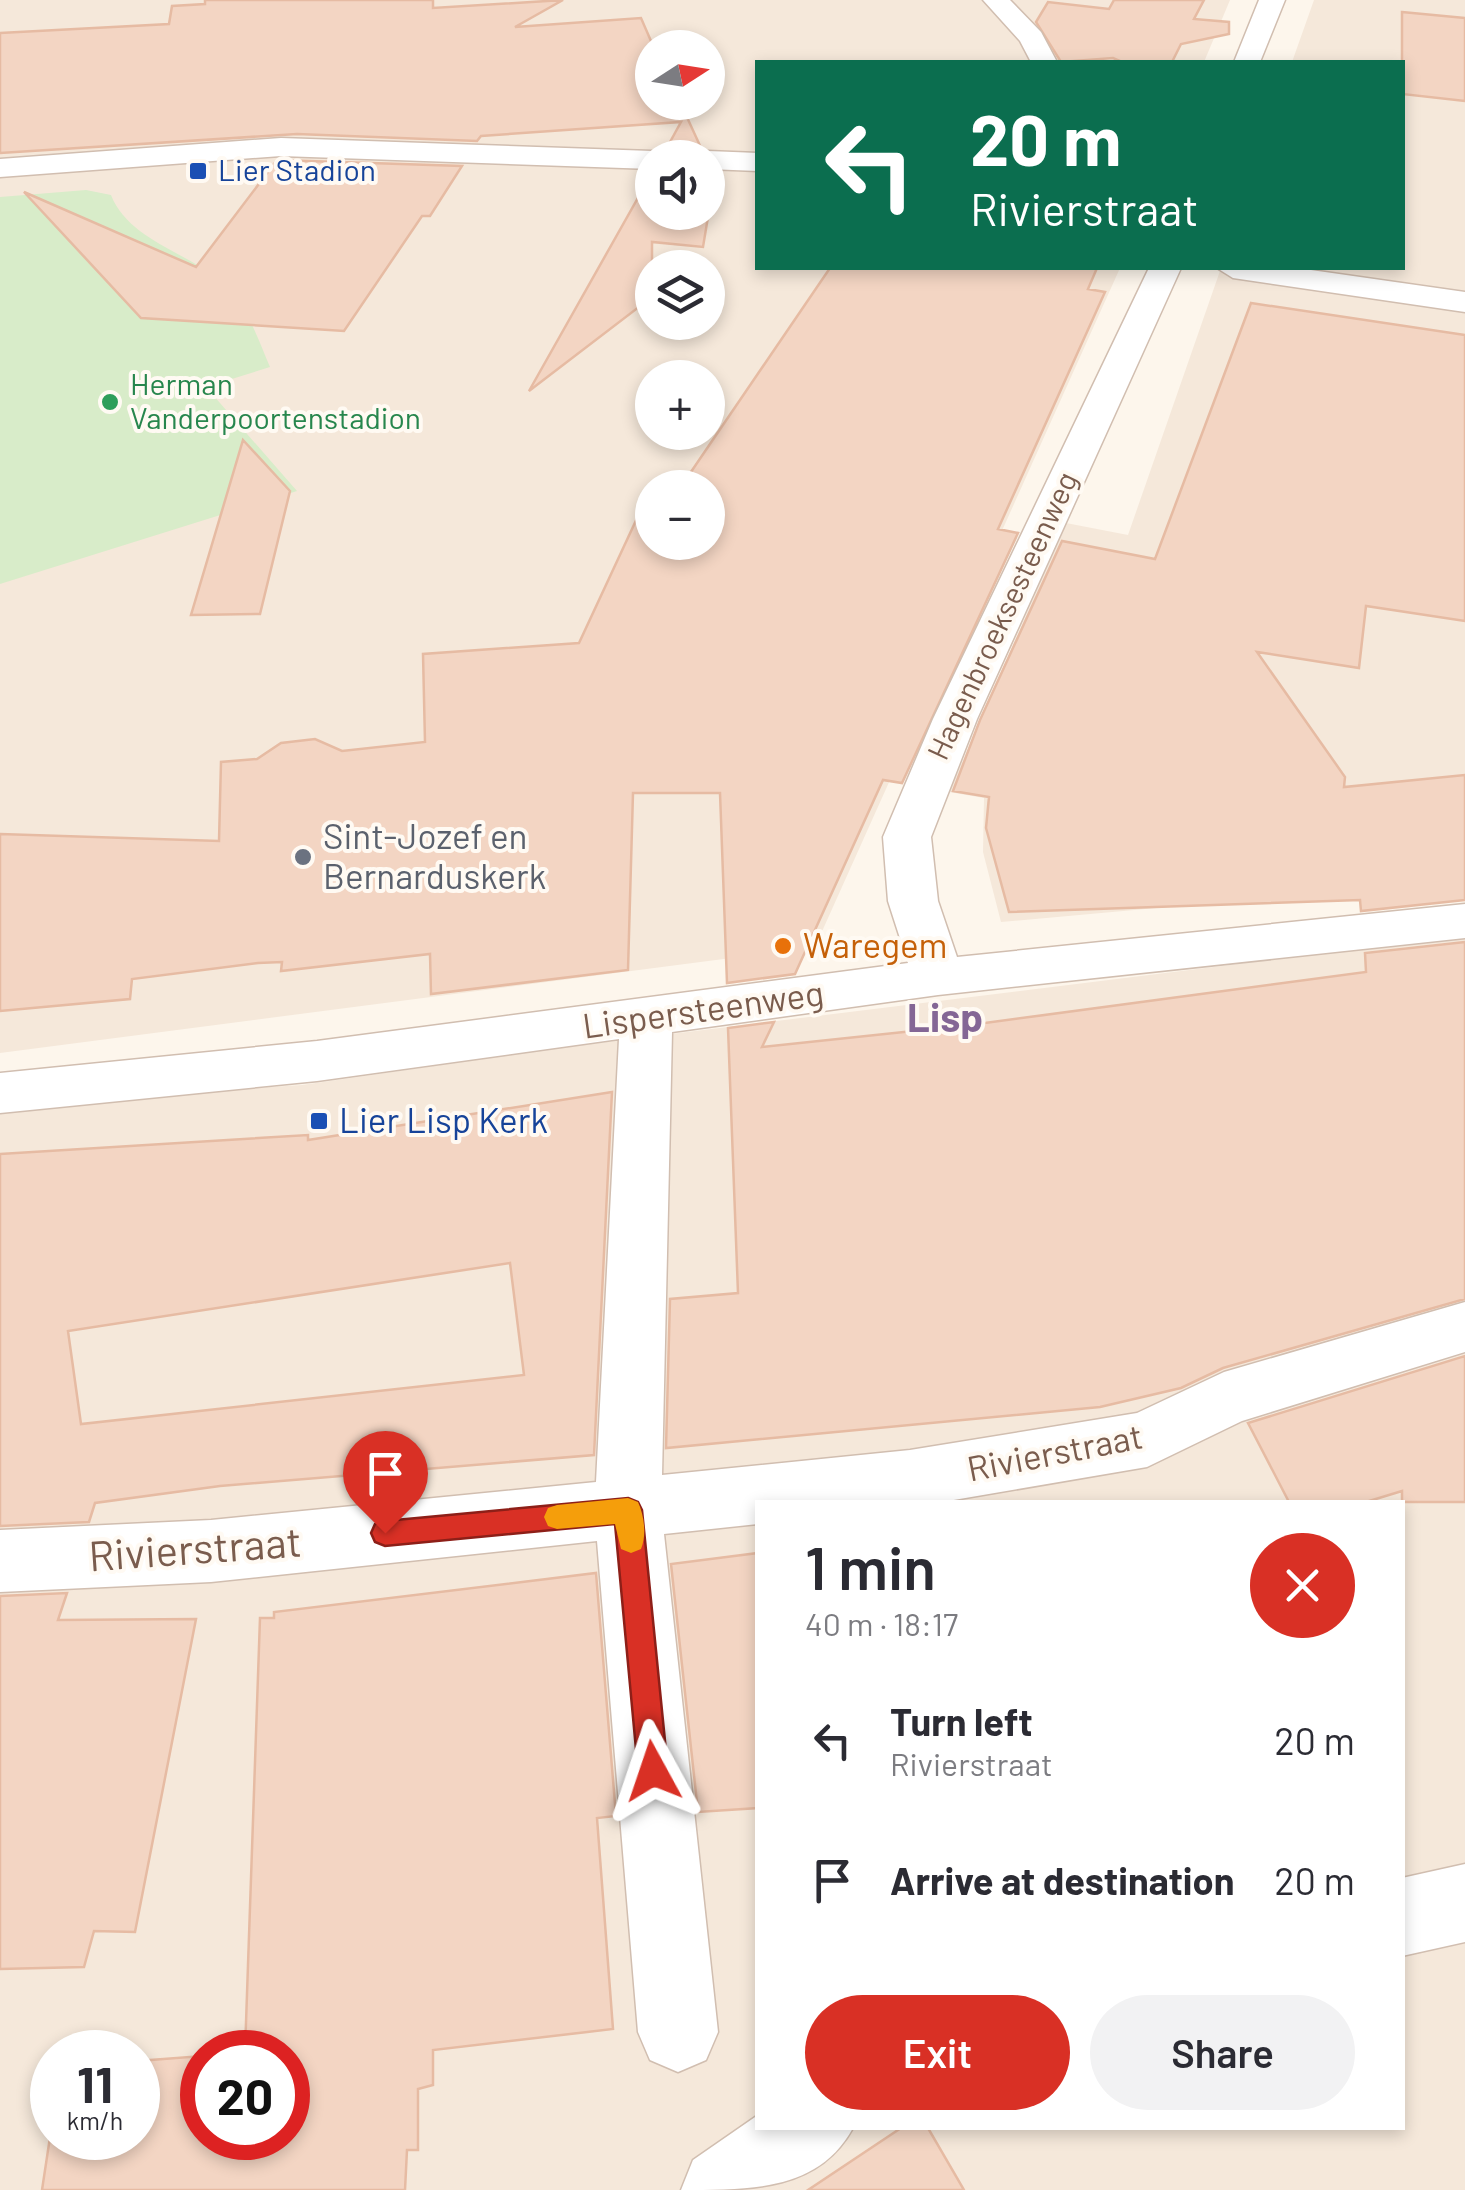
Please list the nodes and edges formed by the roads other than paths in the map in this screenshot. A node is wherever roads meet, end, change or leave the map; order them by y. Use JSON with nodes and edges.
{"nodes":[{"id":1,"x":996,"y":0,"type":"edge"},
{"id":2,"x":1272,"y":0,"type":"edge"},
{"id":3,"x":1043,"y":60,"type":"edge"},
{"id":4,"x":1248,"y":60,"type":"edge"},
{"id":5,"x":635,"y":159,"type":"edge"},
{"id":6,"x":725,"y":161,"type":"edge"},
{"id":7,"x":755,"y":162,"type":"edge"},
{"id":8,"x":0,"y":168,"type":"edge"},
{"id":9,"x":1163,"y":270,"type":"edge"},
{"id":10,"x":1246,"y":270,"type":"edge"},
{"id":11,"x":1465,"y":302,"type":"edge"},
{"id":12,"x":1465,"y":920,"type":"edge"},
{"id":13,"x":938,"y":977,"type":"junction"},
{"id":14,"x":646,"y":1018,"type":"junction"},
{"id":15,"x":0,"y":1093,"type":"edge"},
{"id":16,"x":1465,"y":1326,"type":"edge"},
{"id":17,"x":628,"y":1510,"type":"junction"},
{"id":18,"x":0,"y":1561,"type":"edge"},
{"id":19,"x":1465,"y":1903,"type":"edge"},
{"id":20,"x":1405,"y":1915,"type":"edge"},
{"id":21,"x":678,"y":2032,"type":"dead end"},
{"id":22,"x":808,"y":2130,"type":"edge"},
{"id":23,"x":723,"y":2190,"type":"edge"}],
"edges":[{"from":1,"to":3,"type":"street"},
{"from":2,"to":4,"type":"street"},
{"from":5,"to":8,"type":"street"},
{"from":6,"to":7,"type":"street"},
{"from":9,"to":13,"type":"street","name":"Hagenbroeksesteenweg"},
{"from":10,"to":11,"type":"street"},
{"from":12,"to":13,"type":"street","name":"Lispersteenweg"},
{"from":13,"to":14,"type":"street","name":"Lispersteenweg"},
{"from":14,"to":15,"type":"street","name":"Lispersteenweg"},
{"from":14,"to":17,"type":"street"},
{"from":16,"to":17,"type":"street","name":"Rivierstraat"},
{"from":17,"to":18,"type":"street","name":"Rivierstraat"},
{"from":17,"to":21,"type":"street"},
{"from":19,"to":20,"type":"street"},
{"from":22,"to":23,"type":"street"}]}
